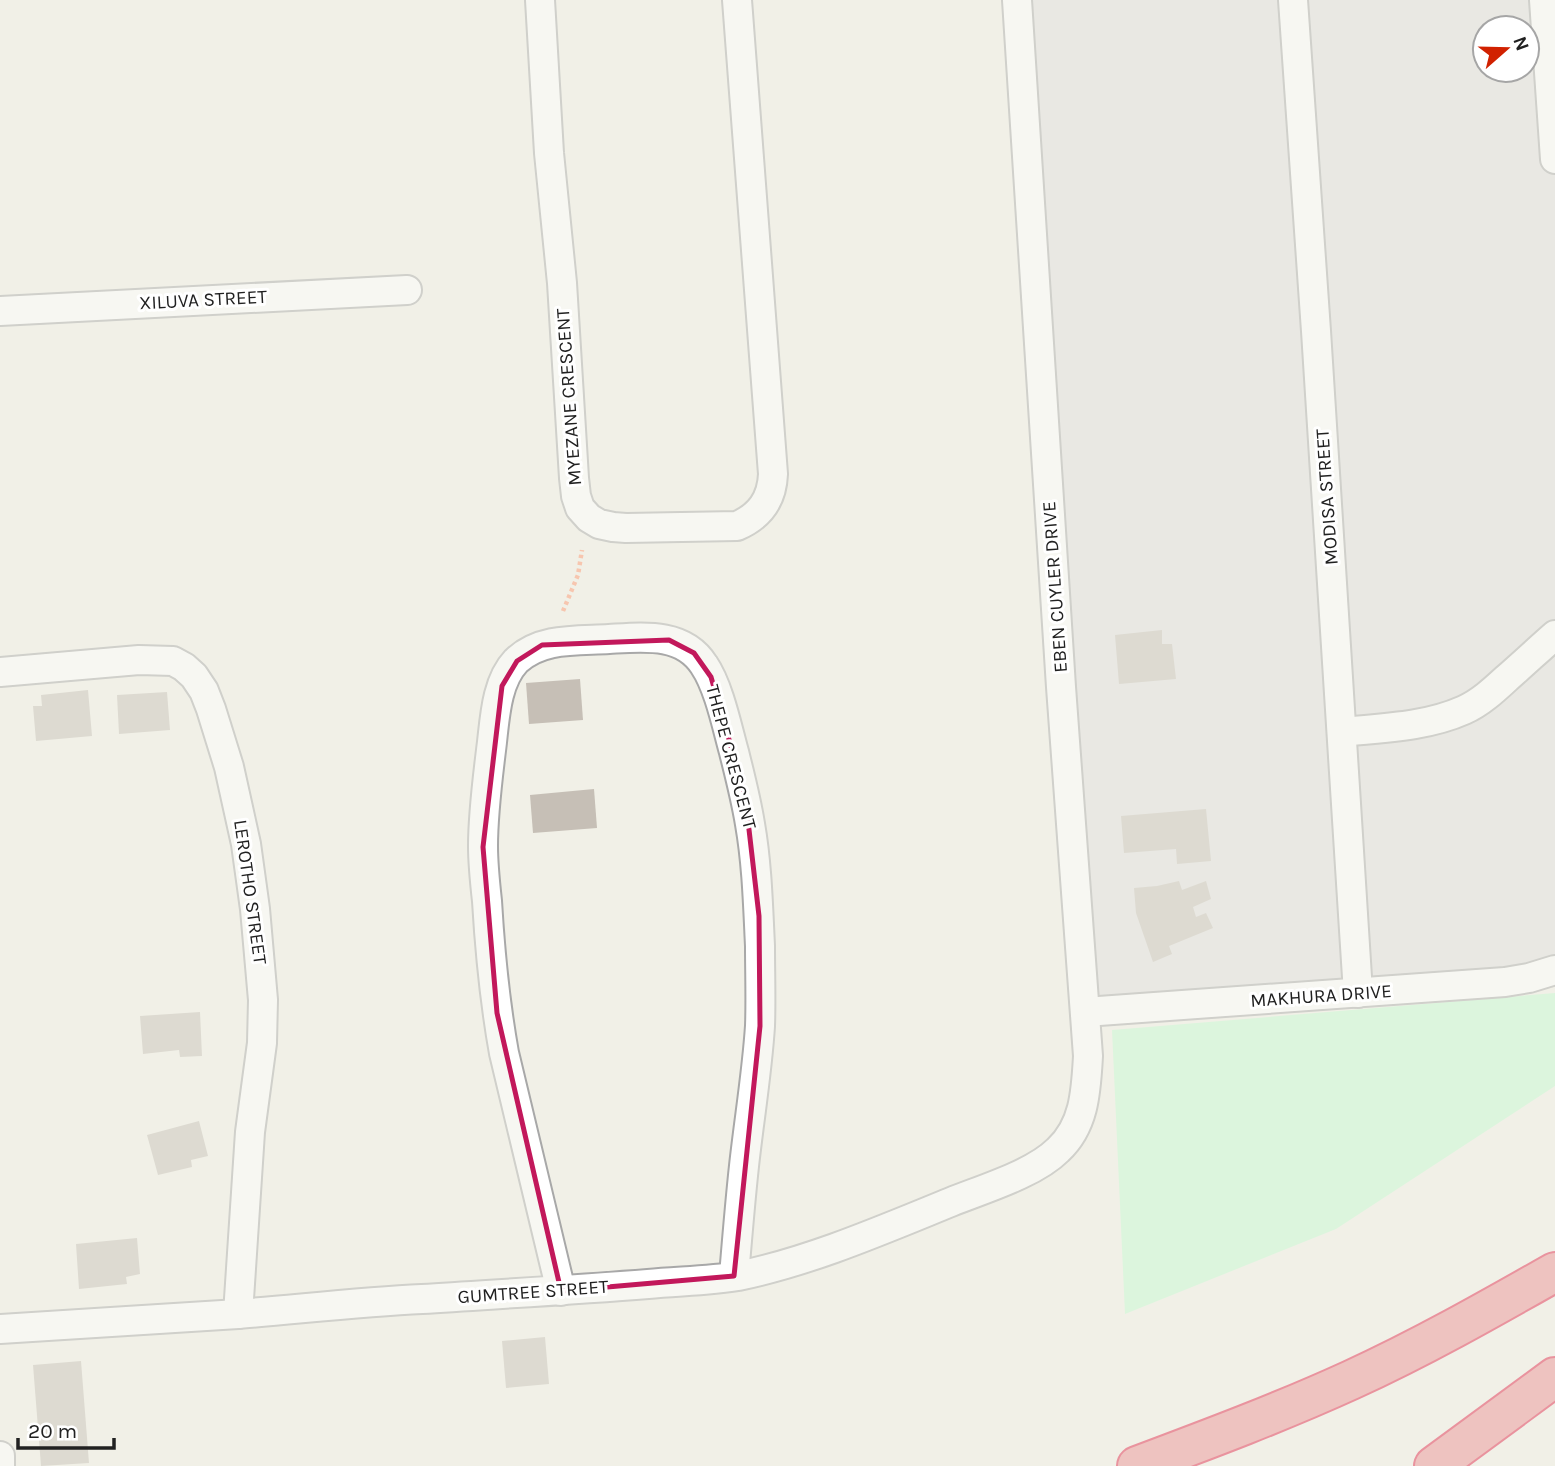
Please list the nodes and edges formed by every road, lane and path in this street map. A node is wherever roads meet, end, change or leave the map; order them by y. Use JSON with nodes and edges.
{"nodes":[{"id":1,"x":540,"y":0,"type":"edge"},
{"id":2,"x":737,"y":0,"type":"edge"},
{"id":3,"x":1017,"y":0,"type":"edge"},
{"id":4,"x":1293,"y":0,"type":"edge"},
{"id":5,"x":1544,"y":0,"type":"edge"},
{"id":6,"x":1555,"y":159,"type":"edge"},
{"id":7,"x":407,"y":290,"type":"dead end"},
{"id":8,"x":0,"y":311,"type":"edge"},
{"id":9,"x":589,"y":518,"type":"junction"},
{"id":10,"x":1555,"y":635,"type":"edge"},
{"id":11,"x":542,"y":645,"type":"junction"},
{"id":12,"x":0,"y":672,"type":"edge"},
{"id":13,"x":1342,"y":732,"type":"junction"},
{"id":14,"x":1555,"y":970,"type":"edge"},
{"id":15,"x":1358,"y":993,"type":"junction"},
{"id":16,"x":1085,"y":1012,"type":"junction"},
{"id":17,"x":1045,"y":1160,"type":"joint"},
{"id":18,"x":1555,"y":1272,"type":"edge"},
{"id":19,"x":734,"y":1276,"type":"junction"},
{"id":20,"x":561,"y":1291,"type":"junction"},
{"id":21,"x":238,"y":1314,"type":"junction"},
{"id":22,"x":0,"y":1329,"type":"edge"},
{"id":23,"x":1555,"y":1377,"type":"edge"},
{"id":24,"x":0,"y":1456,"type":"edge"},
{"id":25,"x":0,"y":1466,"type":"edge"},
{"id":26,"x":1137,"y":1466,"type":"edge"},
{"id":27,"x":1434,"y":1466,"type":"edge"}],
"edges":[{"from":1,"to":9,"type":"street","name":"MYEZANE CRESCENT"},
{"from":2,"to":9,"type":"street"},
{"from":3,"to":16,"type":"street","name":"EBEN CUYLER DRIVE"},
{"from":4,"to":13,"type":"street","name":"MODISA STREET"},
{"from":5,"to":6,"type":"street"},
{"from":7,"to":8,"type":"street","name":"XILUVA STREET"},
{"from":9,"to":11,"type":"path"},
{"from":10,"to":13,"type":"street"},
{"from":11,"to":19,"type":"street","name":"THEPE CRESCENT"},
{"from":11,"to":20,"type":"street","name":"THEPE CRESCENT"},
{"from":12,"to":21,"type":"street","name":"LEROTHO STREET"},
{"from":13,"to":15,"type":"street","name":"MODISA STREET"},
{"from":14,"to":15,"type":"street","name":"MAKHURA DRIVE"},
{"from":15,"to":16,"type":"street","name":"MAKHURA DRIVE"},
{"from":16,"to":17,"type":"street","name":"EBEN CUYLER DRIVE"},
{"from":17,"to":19,"type":"street","name":"GUMTREE STREET"},
{"from":18,"to":26,"type":"highway"},
{"from":19,"to":20,"type":"street","name":"GUMTREE STREET"},
{"from":20,"to":21,"type":"street","name":"GUMTREE STREET"},
{"from":21,"to":22,"type":"street","name":"GUMTREE STREET"},
{"from":23,"to":27,"type":"highway"},
{"from":24,"to":25,"type":"street"}]}
